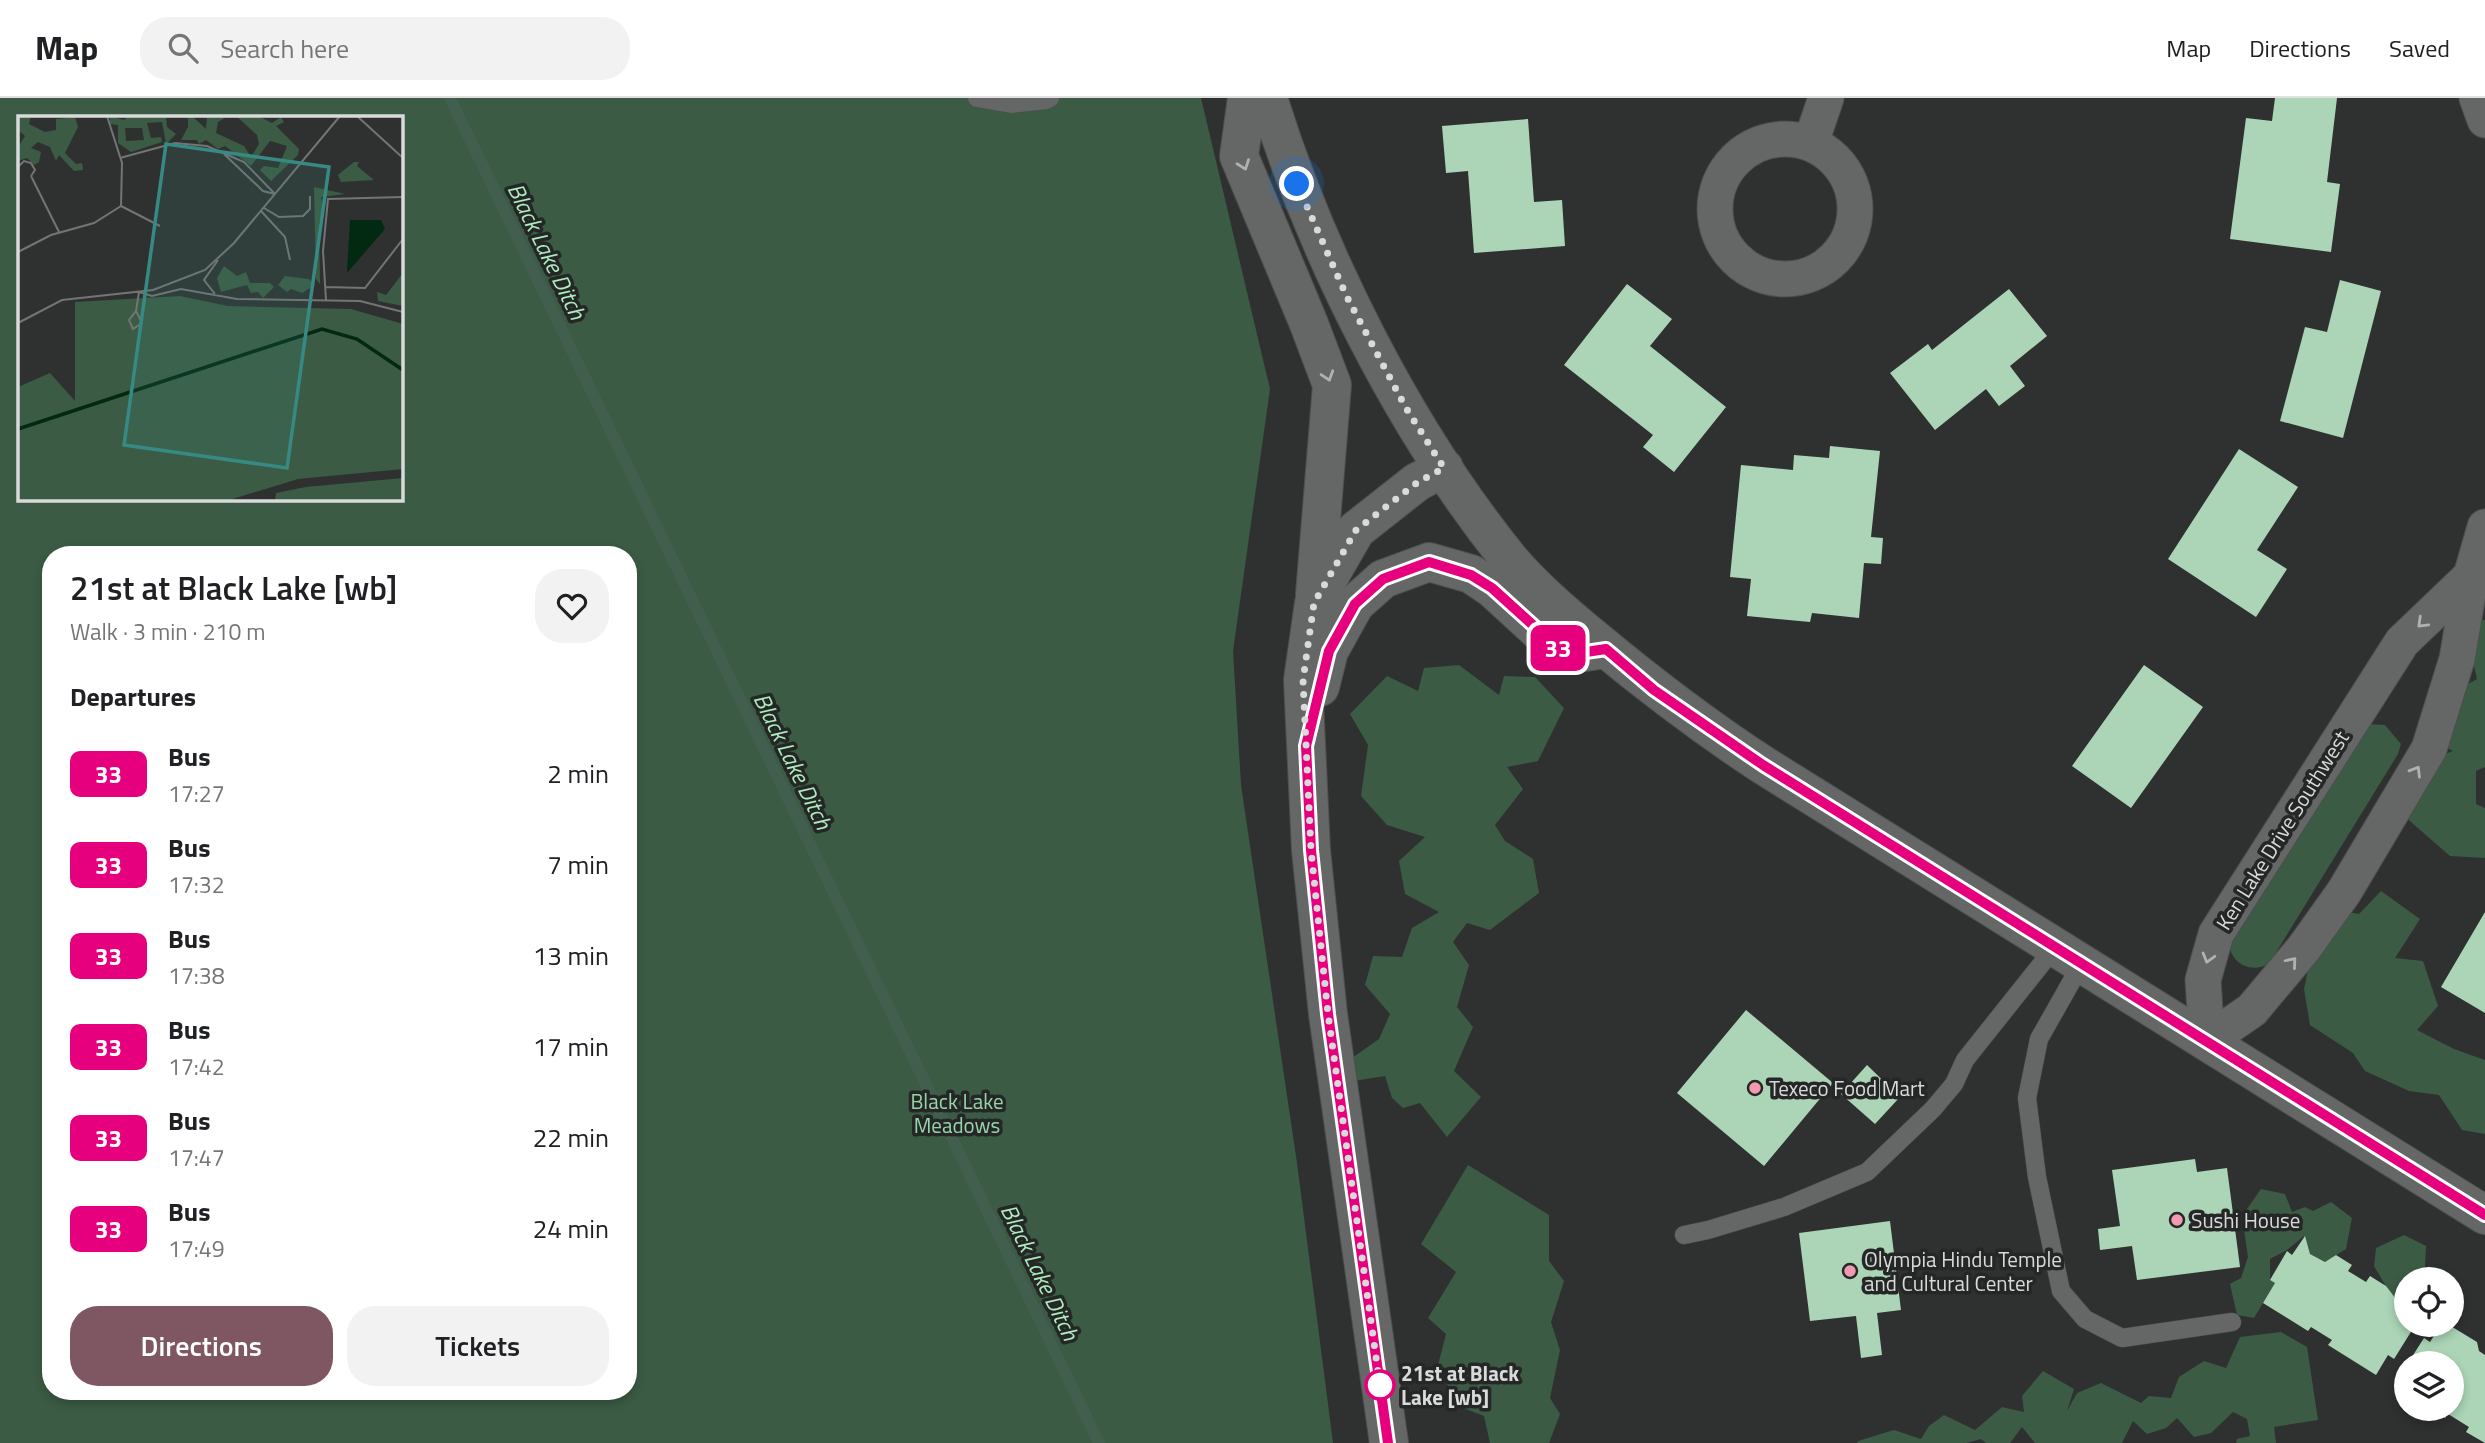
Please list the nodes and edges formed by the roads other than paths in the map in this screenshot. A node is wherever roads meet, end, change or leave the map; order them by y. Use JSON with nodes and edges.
{"nodes":[{"id":1,"x":977,"y":98,"type":"edge"},
{"id":2,"x":1050,"y":98,"type":"edge"},
{"id":3,"x":1247,"y":98,"type":"edge"},
{"id":4,"x":1268,"y":98,"type":"edge"},
{"id":5,"x":1826,"y":98,"type":"edge"},
{"id":6,"x":2477,"y":98,"type":"edge"},
{"id":7,"x":2485,"y":120,"type":"edge"},
{"id":8,"x":1811,"y":142,"type":"junction"},
{"id":9,"x":1444,"y":468,"type":"junction"},
{"id":10,"x":2485,"y":527,"type":"edge"},
{"id":11,"x":2471,"y":576,"type":"junction"},
{"id":12,"x":1314,"y":603,"type":"junction"},
{"id":13,"x":1606,"y":649,"type":"junction"},
{"id":14,"x":1306,"y":746,"type":"junction"},
{"id":15,"x":2068,"y":955,"type":"junction"},
{"id":16,"x":2207,"y":1041,"type":"junction"},
{"id":17,"x":2485,"y":1215,"type":"edge"},
{"id":18,"x":1684,"y":1235,"type":"dead end"},
{"id":19,"x":2232,"y":1322,"type":"dead end"},
{"id":20,"x":1388,"y":1443,"type":"edge"}],
"edges":[{"from":1,"to":2,"type":"lane"},
{"from":3,"to":12,"type":"street","one_way":true},
{"from":4,"to":9,"type":"street"},
{"from":5,"to":8,"type":"street"},
{"from":6,"to":7,"type":"street"},
{"from":8,"to":8,"type":"street"},
{"from":9,"to":12,"type":"street"},
{"from":9,"to":13,"type":"street"},
{"from":10,"to":11,"type":"street"},
{"from":16,"to":11,"type":"street","one_way":true},
{"from":11,"to":16,"type":"street","name":"Ken Lake Drive Southwest","one_way":true},
{"from":12,"to":14,"type":"street"},
{"from":13,"to":14,"type":"street"},
{"from":13,"to":15,"type":"street"},
{"from":14,"to":20,"type":"street"},
{"from":15,"to":16,"type":"street"},
{"from":15,"to":18,"type":"lane"},
{"from":15,"to":19,"type":"lane"},
{"from":16,"to":17,"type":"street"}]}
